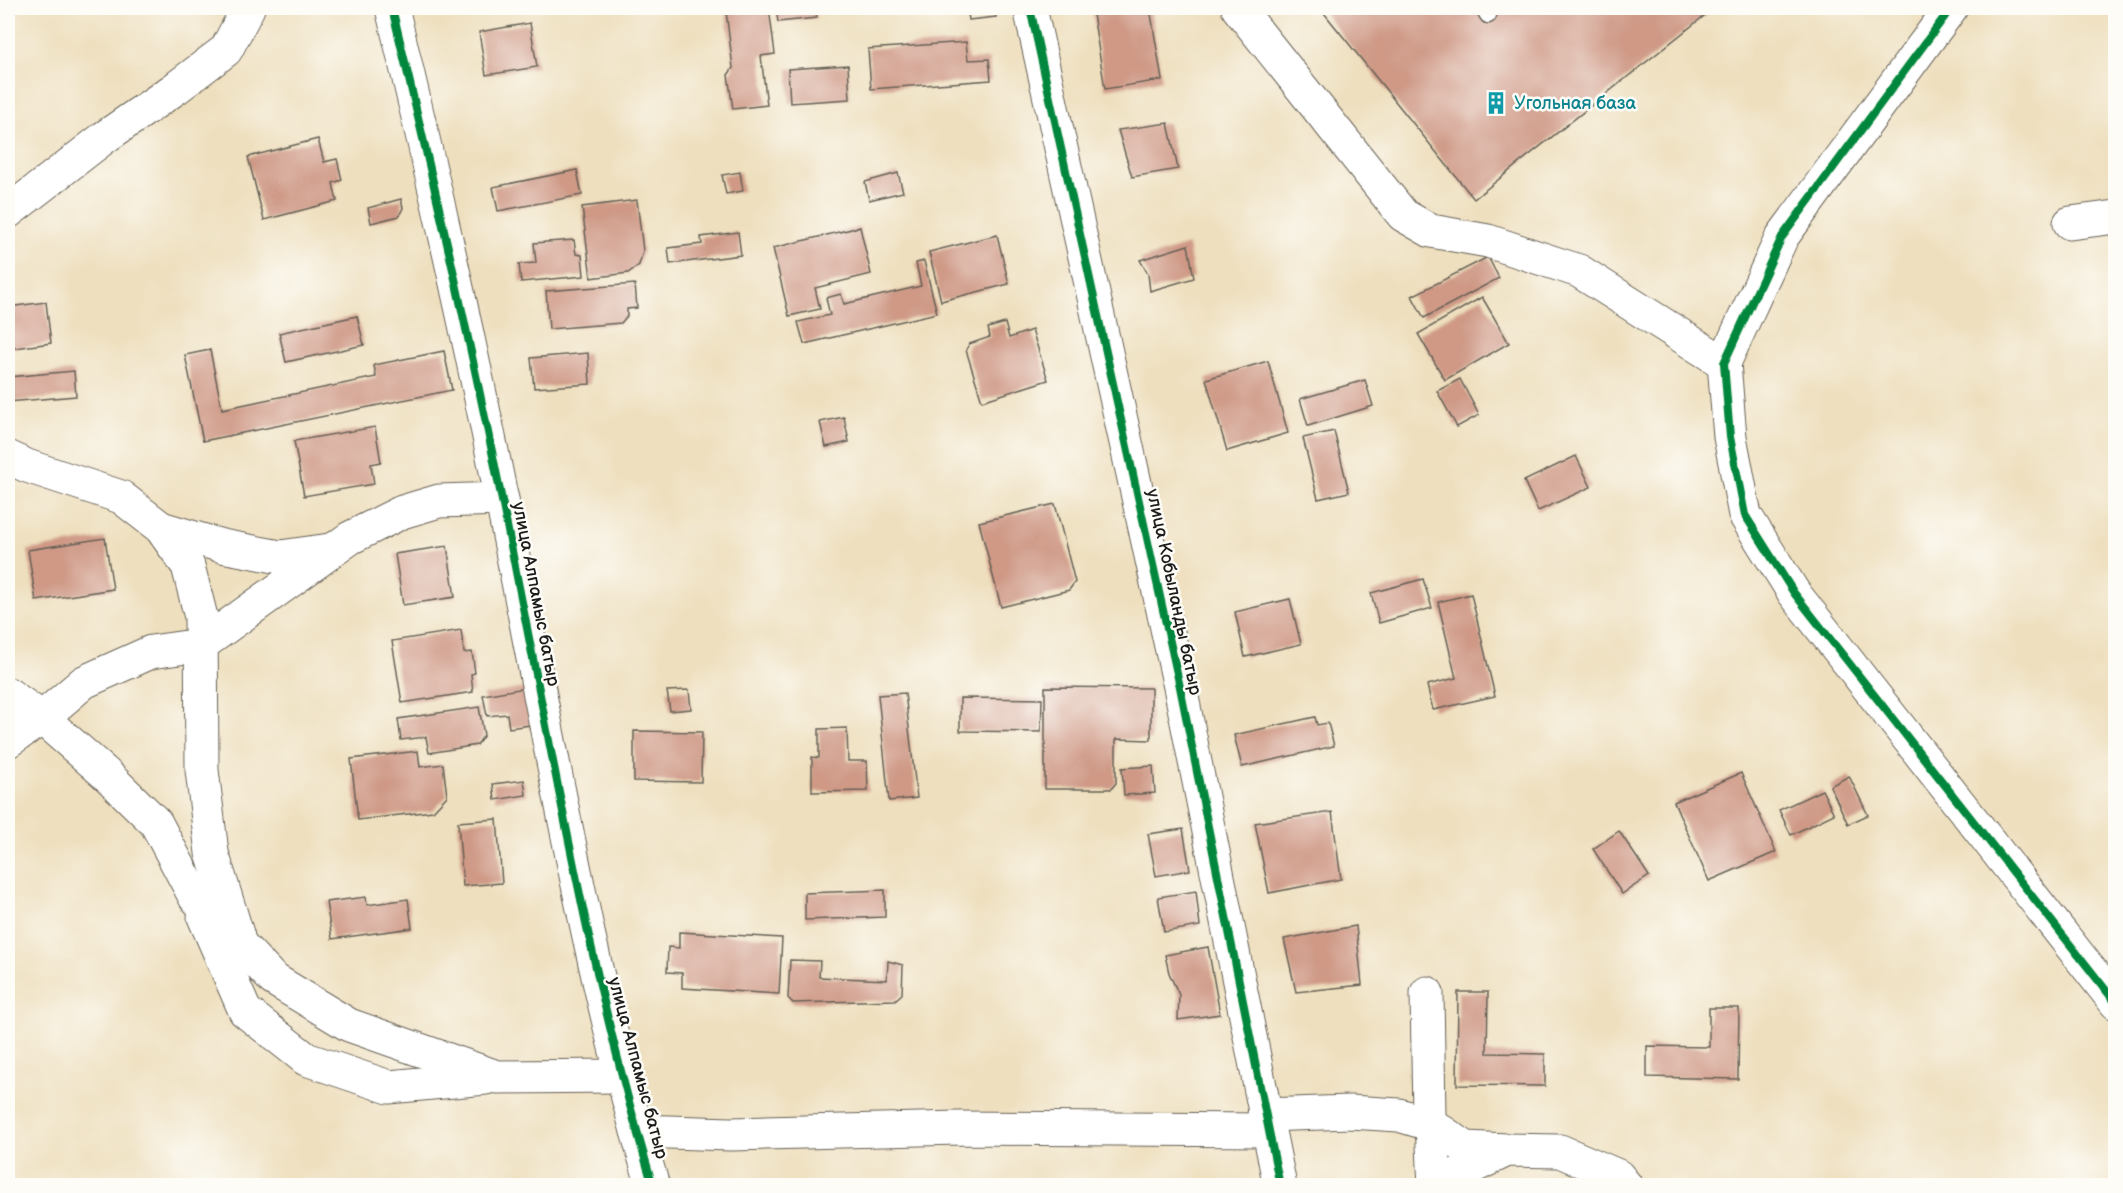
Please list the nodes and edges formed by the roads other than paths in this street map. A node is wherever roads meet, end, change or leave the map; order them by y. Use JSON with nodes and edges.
{"nodes":[{"id":1,"x":248,"y":8,"type":"edge"},
{"id":2,"x":392,"y":8,"type":"edge"},
{"id":3,"x":1030,"y":8,"type":"edge"},
{"id":4,"x":1238,"y":8,"type":"edge"},
{"id":5,"x":1950,"y":8,"type":"edge"},
{"id":6,"x":8,"y":212,"type":"edge"},
{"id":7,"x":2115,"y":217,"type":"edge"},
{"id":8,"x":2070,"y":223,"type":"dead end"},
{"id":9,"x":1724,"y":363,"type":"junction"},
{"id":10,"x":8,"y":457,"type":"edge"},
{"id":11,"x":502,"y":499,"type":"junction"},
{"id":12,"x":161,"y":528,"type":"junction"},
{"id":13,"x":334,"y":549,"type":"junction"},
{"id":14,"x":201,"y":645,"type":"junction"},
{"id":15,"x":8,"y":694,"type":"edge"},
{"id":16,"x":42,"y":718,"type":"junction"},
{"id":17,"x":8,"y":741,"type":"edge"},
{"id":18,"x":195,"y":897,"type":"junction"},
{"id":19,"x":241,"y":945,"type":"junction"},
{"id":20,"x":1427,"y":993,"type":"dead end"},
{"id":21,"x":2115,"y":1003,"type":"edge"},
{"id":22,"x":621,"y":1076,"type":"junction"},
{"id":23,"x":497,"y":1077,"type":"junction"},
{"id":24,"x":1266,"y":1123,"type":"junction"},
{"id":25,"x":1432,"y":1125,"type":"junction"},
{"id":26,"x":637,"y":1131,"type":"junction"},
{"id":27,"x":1507,"y":1150,"type":"junction"},
{"id":28,"x":653,"y":1185,"type":"edge"},
{"id":29,"x":1280,"y":1185,"type":"edge"},
{"id":30,"x":1435,"y":1185,"type":"edge"},
{"id":31,"x":1446,"y":1185,"type":"edge"},
{"id":32,"x":1626,"y":1185,"type":"edge"}],
"edges":[{"from":1,"to":6,"type":"street"},
{"from":2,"to":11,"type":"street","name":"улица Алпамыс батыр"},
{"from":3,"to":24,"type":"street","name":"улица Кобыланды батыр"},
{"from":4,"to":9,"type":"street"},
{"from":5,"to":9,"type":"street"},
{"from":7,"to":8,"type":"street"},
{"from":9,"to":21,"type":"street"},
{"from":10,"to":12,"type":"street"},
{"from":11,"to":13,"type":"street"},
{"from":11,"to":22,"type":"street","name":"улица Алпамыс батыр"},
{"from":12,"to":13,"type":"street"},
{"from":12,"to":14,"type":"street"},
{"from":13,"to":14,"type":"street"},
{"from":14,"to":16,"type":"street"},
{"from":14,"to":19,"type":"street"},
{"from":15,"to":16,"type":"street"},
{"from":16,"to":17,"type":"street"},
{"from":16,"to":18,"type":"street"},
{"from":18,"to":19,"type":"street"},
{"from":18,"to":23,"type":"street"},
{"from":19,"to":23,"type":"street"},
{"from":20,"to":25,"type":"street"},
{"from":22,"to":23,"type":"street"},
{"from":22,"to":26,"type":"street","name":"улица Алпамыс батыр"},
{"from":24,"to":25,"type":"street"},
{"from":24,"to":26,"type":"street"},
{"from":24,"to":29,"type":"street","name":"улица Кобыланды батыр"},
{"from":25,"to":27,"type":"street"},
{"from":25,"to":30,"type":"street"},
{"from":26,"to":28,"type":"street","name":"улица Алпамыс батыр"},
{"from":27,"to":31,"type":"street"},
{"from":27,"to":32,"type":"street"}]}
